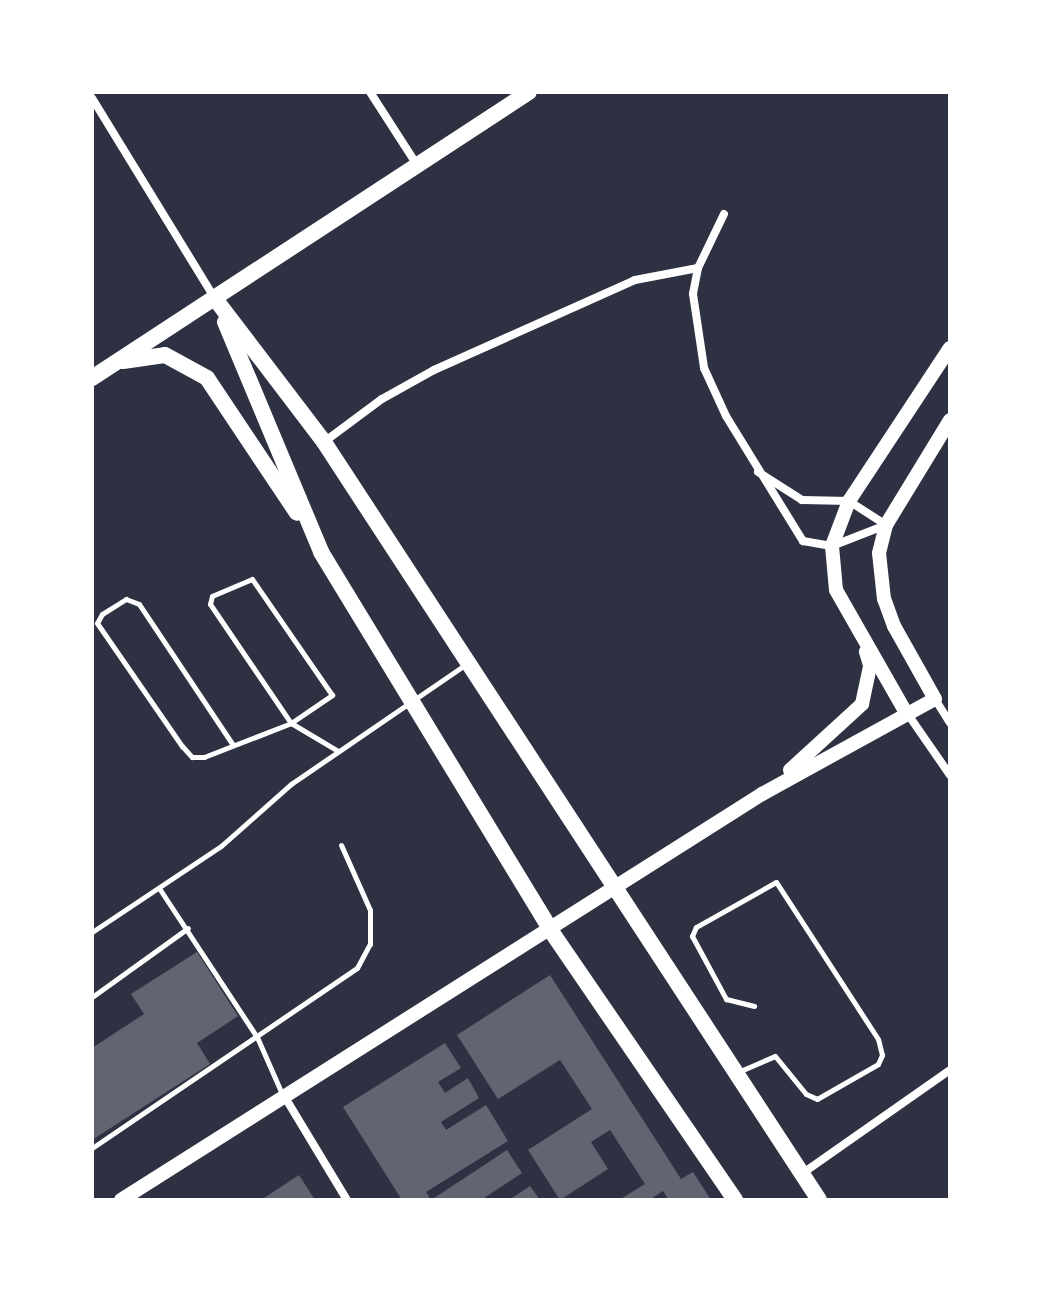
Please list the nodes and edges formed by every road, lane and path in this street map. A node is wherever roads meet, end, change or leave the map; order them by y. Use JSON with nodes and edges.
{"nodes":[{"id":1,"x":370,"y":92,"type":"edge"},
{"id":2,"x":529,"y":92,"type":"edge"},
{"id":3,"x":92,"y":98,"type":"edge"},
{"id":4,"x":417,"y":165,"type":"junction"},
{"id":5,"x":724,"y":214,"type":"dead end"},
{"id":6,"x":698,"y":268,"type":"junction"},
{"id":7,"x":216,"y":300,"type":"junction"},
{"id":8,"x":950,"y":348,"type":"edge"},
{"id":9,"x":117,"y":362,"type":"junction"},
{"id":10,"x":92,"y":378,"type":"edge"},
{"id":11,"x":950,"y":420,"type":"edge"},
{"id":12,"x":324,"y":442,"type":"junction"},
{"id":13,"x":754,"y":469,"type":"junction"},
{"id":14,"x":849,"y":501,"type":"junction"},
{"id":15,"x":886,"y":525,"type":"junction"},
{"id":16,"x":832,"y":546,"type":"junction"},
{"id":17,"x":321,"y":552,"type":"junction"},
{"id":18,"x":860,"y":633,"type":"junction"},
{"id":19,"x":469,"y":662,"type":"junction"},
{"id":20,"x":410,"y":699,"type":"junction"},
{"id":21,"x":935,"y":699,"type":"junction"},
{"id":22,"x":905,"y":711,"type":"junction"},
{"id":23,"x":291,"y":723,"type":"junction"},
{"id":24,"x":950,"y":723,"type":"edge"},
{"id":25,"x":233,"y":745,"type":"junction"},
{"id":26,"x":338,"y":751,"type":"junction"},
{"id":27,"x":950,"y":775,"type":"edge"},
{"id":28,"x":762,"y":794,"type":"junction"},
{"id":29,"x":341,"y":845,"type":"dead end"},
{"id":30,"x":159,"y":888,"type":"junction"},
{"id":31,"x":617,"y":889,"type":"junction"},
{"id":32,"x":188,"y":928,"type":"junction"},
{"id":33,"x":551,"y":931,"type":"junction"},
{"id":34,"x":92,"y":932,"type":"edge"},
{"id":35,"x":92,"y":997,"type":"edge"},
{"id":36,"x":754,"y":1006,"type":"dead end"},
{"id":37,"x":257,"y":1037,"type":"junction"},
{"id":38,"x":950,"y":1070,"type":"edge"},
{"id":39,"x":738,"y":1072,"type":"junction"},
{"id":40,"x":282,"y":1094,"type":"junction"},
{"id":41,"x":92,"y":1148,"type":"edge"},
{"id":42,"x":803,"y":1173,"type":"junction"},
{"id":43,"x":121,"y":1200,"type":"edge"},
{"id":44,"x":347,"y":1200,"type":"edge"},
{"id":45,"x":735,"y":1200,"type":"edge"},
{"id":46,"x":819,"y":1200,"type":"edge"}],
"edges":[{"from":1,"to":4,"type":"street"},
{"from":2,"to":4,"type":"main road"},
{"from":3,"to":7,"type":"street"},
{"from":4,"to":7,"type":"main road"},
{"from":5,"to":6,"type":"street"},
{"from":6,"to":12,"type":"street"},
{"from":6,"to":13,"type":"street"},
{"from":7,"to":9,"type":"main road"},
{"from":7,"to":12,"type":"main road"},
{"from":7,"to":17,"type":"main road"},
{"from":8,"to":14,"type":"street"},
{"from":9,"to":10,"type":"main road"},
{"from":9,"to":17,"type":"main road"},
{"from":11,"to":15,"type":"street"},
{"from":12,"to":19,"type":"main road"},
{"from":13,"to":14,"type":"street"},
{"from":13,"to":16,"type":"street"},
{"from":14,"to":15,"type":"street"},
{"from":14,"to":16,"type":"street"},
{"from":15,"to":16,"type":"street"},
{"from":15,"to":21,"type":"street"},
{"from":16,"to":18,"type":"street"},
{"from":17,"to":20,"type":"main road"},
{"from":18,"to":22,"type":"street"},
{"from":18,"to":28,"type":"street"},
{"from":19,"to":20,"type":"lane"},
{"from":19,"to":31,"type":"main road"},
{"from":20,"to":26,"type":"lane"},
{"from":20,"to":33,"type":"main road"},
{"from":21,"to":22,"type":"street"},
{"from":21,"to":24,"type":"street"},
{"from":22,"to":27,"type":"street"},
{"from":22,"to":28,"type":"street"},
{"from":23,"to":23,"type":"lane"},
{"from":23,"to":25,"type":"lane"},
{"from":23,"to":26,"type":"lane"},
{"from":25,"to":25,"type":"lane"},
{"from":26,"to":30,"type":"lane"},
{"from":28,"to":31,"type":"street"},
{"from":29,"to":37,"type":"lane"},
{"from":30,"to":32,"type":"lane"},
{"from":30,"to":34,"type":"lane"},
{"from":31,"to":33,"type":"street"},
{"from":31,"to":39,"type":"main road"},
{"from":32,"to":35,"type":"lane"},
{"from":32,"to":37,"type":"lane"},
{"from":33,"to":40,"type":"street"},
{"from":33,"to":45,"type":"main road"},
{"from":36,"to":39,"type":"lane"},
{"from":37,"to":40,"type":"lane"},
{"from":37,"to":41,"type":"lane"},
{"from":38,"to":42,"type":"street"},
{"from":39,"to":42,"type":"main road"},
{"from":40,"to":43,"type":"street"},
{"from":40,"to":44,"type":"street"},
{"from":42,"to":46,"type":"main road"}]}
